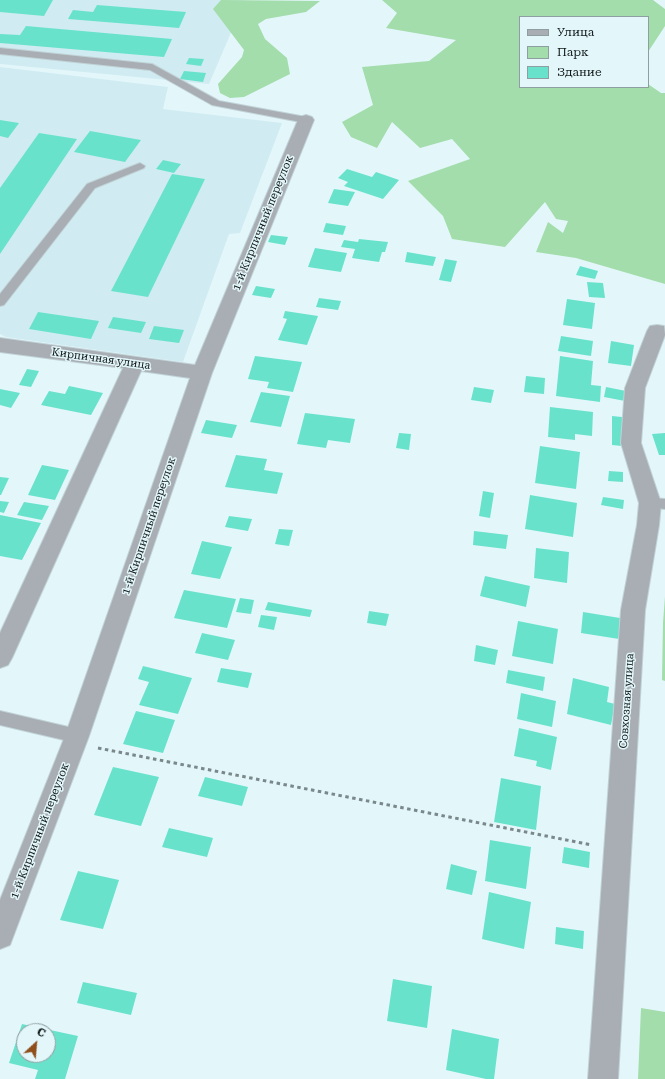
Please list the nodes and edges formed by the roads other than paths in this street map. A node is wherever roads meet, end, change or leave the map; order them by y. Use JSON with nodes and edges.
{"nodes":[{"id":1,"x":0,"y":51,"type":"edge"},
{"id":2,"x":306,"y":120,"type":"joint"},
{"id":3,"x":140,"y":166,"type":"dead end"},
{"id":4,"x":0,"y":302,"type":"edge"},
{"id":5,"x":657,"y":331,"type":"dead end"},
{"id":6,"x":0,"y":345,"type":"edge"},
{"id":7,"x":135,"y":363,"type":"junction"},
{"id":8,"x":202,"y":373,"type":"junction"},
{"id":9,"x":657,"y":504,"type":"edge"},
{"id":10,"x":0,"y":658,"type":"edge"},
{"id":11,"x":0,"y":718,"type":"edge"},
{"id":12,"x":77,"y":736,"type":"junction"},
{"id":13,"x":0,"y":936,"type":"edge"},
{"id":14,"x":603,"y":1079,"type":"edge"}],
"edges":[{"from":1,"to":2,"type":"lane"},
{"from":2,"to":8,"type":"street","name":"1-й Кирпичный переулок"},
{"from":3,"to":4,"type":"lane"},
{"from":5,"to":9,"type":"street","name":"Совхозная улица"},
{"from":6,"to":7,"type":"street","name":"Кирпичная улица"},
{"from":7,"to":8,"type":"street","name":"Кирпичная улица"},
{"from":7,"to":10,"type":"street"},
{"from":8,"to":12,"type":"street","name":"1-й Кирпичный переулок"},
{"from":9,"to":14,"type":"street","name":"Совхозная улица"},
{"from":11,"to":12,"type":"lane"},
{"from":12,"to":13,"type":"street","name":"1-й Кирпичный переулок"}]}
